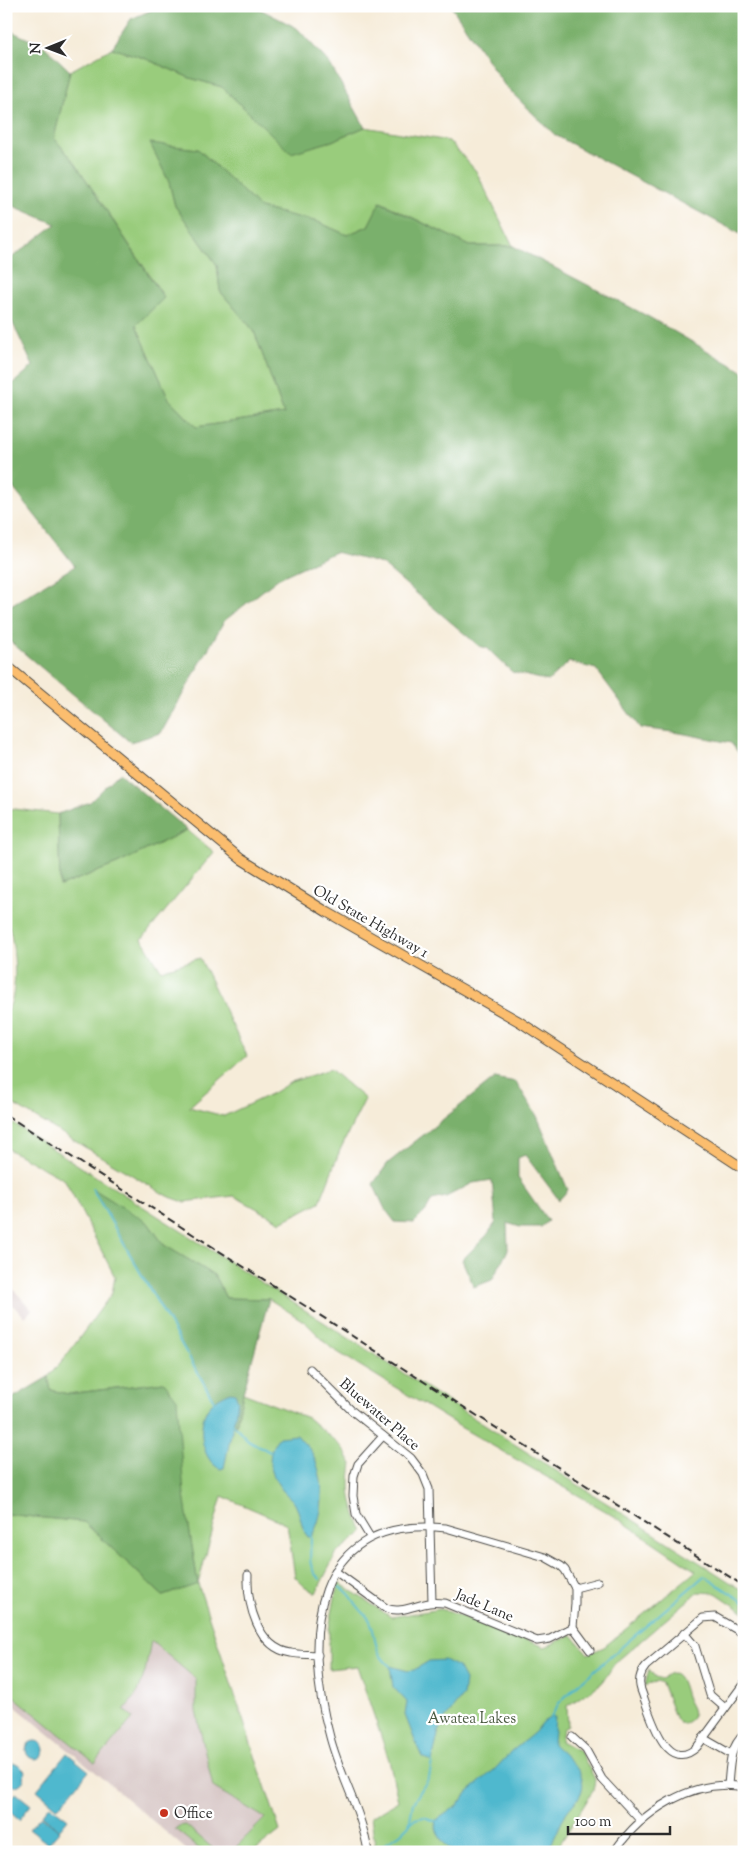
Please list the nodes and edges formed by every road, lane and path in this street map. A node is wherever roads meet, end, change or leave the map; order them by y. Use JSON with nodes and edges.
{"nodes":[{"id":1,"x":6,"y":665,"type":"edge"},
{"id":2,"x":744,"y":1169,"type":"edge"},
{"id":3,"x":310,"y":1369,"type":"dead end"},
{"id":4,"x":383,"y":1436,"type":"junction"},
{"id":5,"x":430,"y":1526,"type":"junction"},
{"id":6,"x":370,"y":1537,"type":"junction"},
{"id":7,"x":335,"y":1571,"type":"junction"},
{"id":8,"x":248,"y":1574,"type":"dead end"},
{"id":9,"x":598,"y":1582,"type":"dead end"},
{"id":10,"x":575,"y":1588,"type":"junction"},
{"id":11,"x":432,"y":1602,"type":"junction"},
{"id":12,"x":573,"y":1627,"type":"junction"},
{"id":13,"x":684,"y":1633,"type":"junction"},
{"id":14,"x":744,"y":1634,"type":"edge"},
{"id":15,"x":590,"y":1650,"type":"dead end"},
{"id":16,"x":318,"y":1654,"type":"junction"},
{"id":17,"x":744,"y":1683,"type":"edge"},
{"id":18,"x":725,"y":1708,"type":"junction"},
{"id":19,"x":744,"y":1734,"type":"edge"},
{"id":20,"x":572,"y":1737,"type":"dead end"},
{"id":21,"x":703,"y":1738,"type":"junction"},
{"id":22,"x":730,"y":1754,"type":"junction"},
{"id":23,"x":728,"y":1785,"type":"junction"},
{"id":24,"x":744,"y":1787,"type":"edge"},
{"id":25,"x":641,"y":1821,"type":"junction"},
{"id":26,"x":368,"y":1852,"type":"edge"},
{"id":27,"x":614,"y":1852,"type":"edge"}],
"edges":[{"from":1,"to":2,"type":"main road","name":"Old State Highway 1"},
{"from":3,"to":4,"type":"street","name":"Bluewater Place"},
{"from":4,"to":5,"type":"street","name":"Bluewater Place"},
{"from":4,"to":6,"type":"street"},
{"from":5,"to":6,"type":"street"},
{"from":5,"to":10,"type":"street"},
{"from":5,"to":11,"type":"street","name":"Bluewater Place"},
{"from":6,"to":7,"type":"street"},
{"from":7,"to":11,"type":"street","name":"Jade Lane"},
{"from":7,"to":16,"type":"street"},
{"from":8,"to":16,"type":"street"},
{"from":9,"to":10,"type":"street"},
{"from":10,"to":12,"type":"street"},
{"from":11,"to":12,"type":"street","name":"Jade Lane"},
{"from":12,"to":15,"type":"street"},
{"from":13,"to":14,"type":"street"},
{"from":13,"to":18,"type":"street"},
{"from":13,"to":21,"type":"street"},
{"from":16,"to":26,"type":"street"},
{"from":17,"to":18,"type":"street"},
{"from":18,"to":21,"type":"street"},
{"from":19,"to":22,"type":"street"},
{"from":20,"to":25,"type":"street"},
{"from":21,"to":22,"type":"street"},
{"from":22,"to":23,"type":"street"},
{"from":23,"to":24,"type":"street"},
{"from":23,"to":25,"type":"street"},
{"from":25,"to":27,"type":"street"}]}
